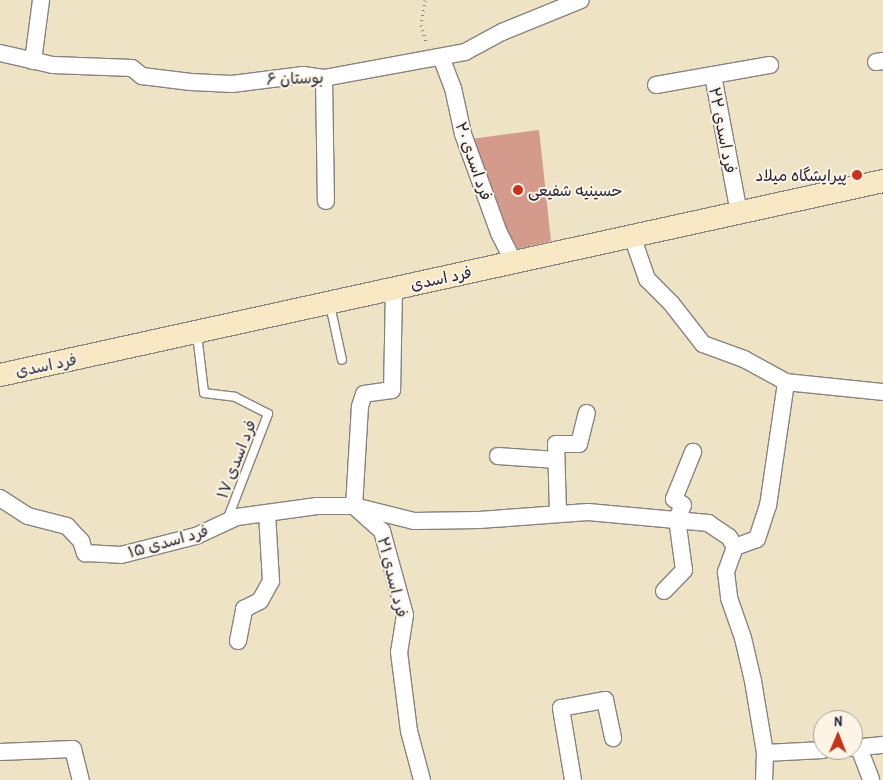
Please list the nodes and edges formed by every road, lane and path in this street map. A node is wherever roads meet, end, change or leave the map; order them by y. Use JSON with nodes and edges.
{"nodes":[{"id":1,"x":41,"y":0,"type":"edge"},
{"id":2,"x":424,"y":0,"type":"edge"},
{"id":3,"x":581,"y":0,"type":"edge"},
{"id":4,"x":0,"y":53,"type":"edge"},
{"id":5,"x":441,"y":57,"type":"junction"},
{"id":6,"x":34,"y":61,"type":"junction"},
{"id":7,"x":770,"y":64,"type":"dead end"},
{"id":8,"x":713,"y":75,"type":"junction"},
{"id":9,"x":324,"y":78,"type":"junction"},
{"id":10,"x":656,"y":85,"type":"dead end"},
{"id":11,"x":883,"y":181,"type":"edge"},
{"id":12,"x":326,"y":201,"type":"dead end"},
{"id":13,"x":739,"y":213,"type":"junction"},
{"id":14,"x":632,"y":236,"type":"junction"},
{"id":15,"x":514,"y":262,"type":"junction"},
{"id":16,"x":394,"y":289,"type":"junction"},
{"id":17,"x":329,"y":303,"type":"junction"},
{"id":18,"x":197,"y":332,"type":"junction"},
{"id":19,"x":342,"y":360,"type":"dead end"},
{"id":20,"x":0,"y":376,"type":"edge"},
{"id":21,"x":786,"y":382,"type":"junction"},
{"id":22,"x":883,"y":392,"type":"edge"},
{"id":23,"x":586,"y":413,"type":"dead end"},
{"id":24,"x":694,"y":452,"type":"dead end"},
{"id":25,"x":498,"y":456,"type":"dead end"},
{"id":26,"x":556,"y":460,"type":"junction"},
{"id":27,"x":0,"y":498,"type":"edge"},
{"id":28,"x":354,"y":506,"type":"junction"},
{"id":29,"x":267,"y":513,"type":"junction"},
{"id":30,"x":558,"y":514,"type":"junction"},
{"id":31,"x":677,"y":519,"type":"junction"},
{"id":32,"x":226,"y":522,"type":"junction"},
{"id":33,"x":735,"y":547,"type":"junction"},
{"id":34,"x":664,"y":592,"type":"dead end"},
{"id":35,"x":238,"y":640,"type":"dead end"},
{"id":36,"x":614,"y":738,"type":"dead end"},
{"id":37,"x":883,"y":745,"type":"edge"},
{"id":38,"x":863,"y":747,"type":"edge"},
{"id":39,"x":813,"y":751,"type":"edge"},
{"id":40,"x":0,"y":752,"type":"edge"},
{"id":41,"x":765,"y":753,"type":"junction"},
{"id":42,"x":862,"y":760,"type":"edge"},
{"id":43,"x":81,"y":780,"type":"edge"},
{"id":44,"x":422,"y":780,"type":"edge"},
{"id":45,"x":573,"y":780,"type":"edge"},
{"id":46,"x":764,"y":780,"type":"edge"},
{"id":47,"x":871,"y":780,"type":"edge"}],
"edges":[{"from":1,"to":6,"type":"street"},
{"from":2,"to":5,"type":"path"},
{"from":3,"to":5,"type":"street","name":"بوستان ۶"},
{"from":4,"to":6,"type":"street","name":"بوستان ۶"},
{"from":5,"to":9,"type":"street","name":"بوستان ۶"},
{"from":5,"to":15,"type":"street","name":"فرد اسدی ۲۰"},
{"from":6,"to":9,"type":"street","name":"بوستان ۶"},
{"from":7,"to":8,"type":"street","name":"فرد اسدی ۲۲"},
{"from":8,"to":10,"type":"street"},
{"from":8,"to":13,"type":"street","name":"فرد اسدی ۲۲"},
{"from":9,"to":12,"type":"street"},
{"from":11,"to":13,"type":"main road","name":"فرد اسدی"},
{"from":13,"to":14,"type":"main road","name":"فرد اسدی"},
{"from":14,"to":15,"type":"main road","name":"فرد اسدی"},
{"from":14,"to":21,"type":"street"},
{"from":15,"to":16,"type":"main road","name":"فرد اسدی"},
{"from":16,"to":17,"type":"main road","name":"فرد اسدی"},
{"from":16,"to":28,"type":"street"},
{"from":17,"to":18,"type":"main road","name":"فرد اسدی"},
{"from":17,"to":19,"type":"lane"},
{"from":18,"to":20,"type":"main road","name":"فرد اسدی"},
{"from":18,"to":32,"type":"lane","name":"فرد اسدی ۱۷"},
{"from":21,"to":22,"type":"street"},
{"from":21,"to":33,"type":"street"},
{"from":23,"to":26,"type":"street"},
{"from":24,"to":31,"type":"street"},
{"from":25,"to":26,"type":"street"},
{"from":26,"to":30,"type":"street"},
{"from":27,"to":32,"type":"street","name":"فرد اسدی ۱۵"},
{"from":28,"to":29,"type":"street","name":"فرد اسدی ۱۵"},
{"from":28,"to":30,"type":"street","name":"فرد اسدی ۱۵"},
{"from":28,"to":44,"type":"street","name":"فرد اسدی ۲۱"},
{"from":29,"to":32,"type":"street","name":"فرد اسدی ۱۵"},
{"from":29,"to":35,"type":"street"},
{"from":30,"to":31,"type":"street","name":"فرد اسدی ۱۵"},
{"from":31,"to":33,"type":"street","name":"فرد اسدی ۱۵"},
{"from":31,"to":34,"type":"street"},
{"from":33,"to":41,"type":"street"},
{"from":36,"to":45,"type":"street"},
{"from":37,"to":38,"type":"street"},
{"from":39,"to":41,"type":"street"},
{"from":40,"to":43,"type":"street"},
{"from":41,"to":46,"type":"street"},
{"from":42,"to":47,"type":"street"}]}
